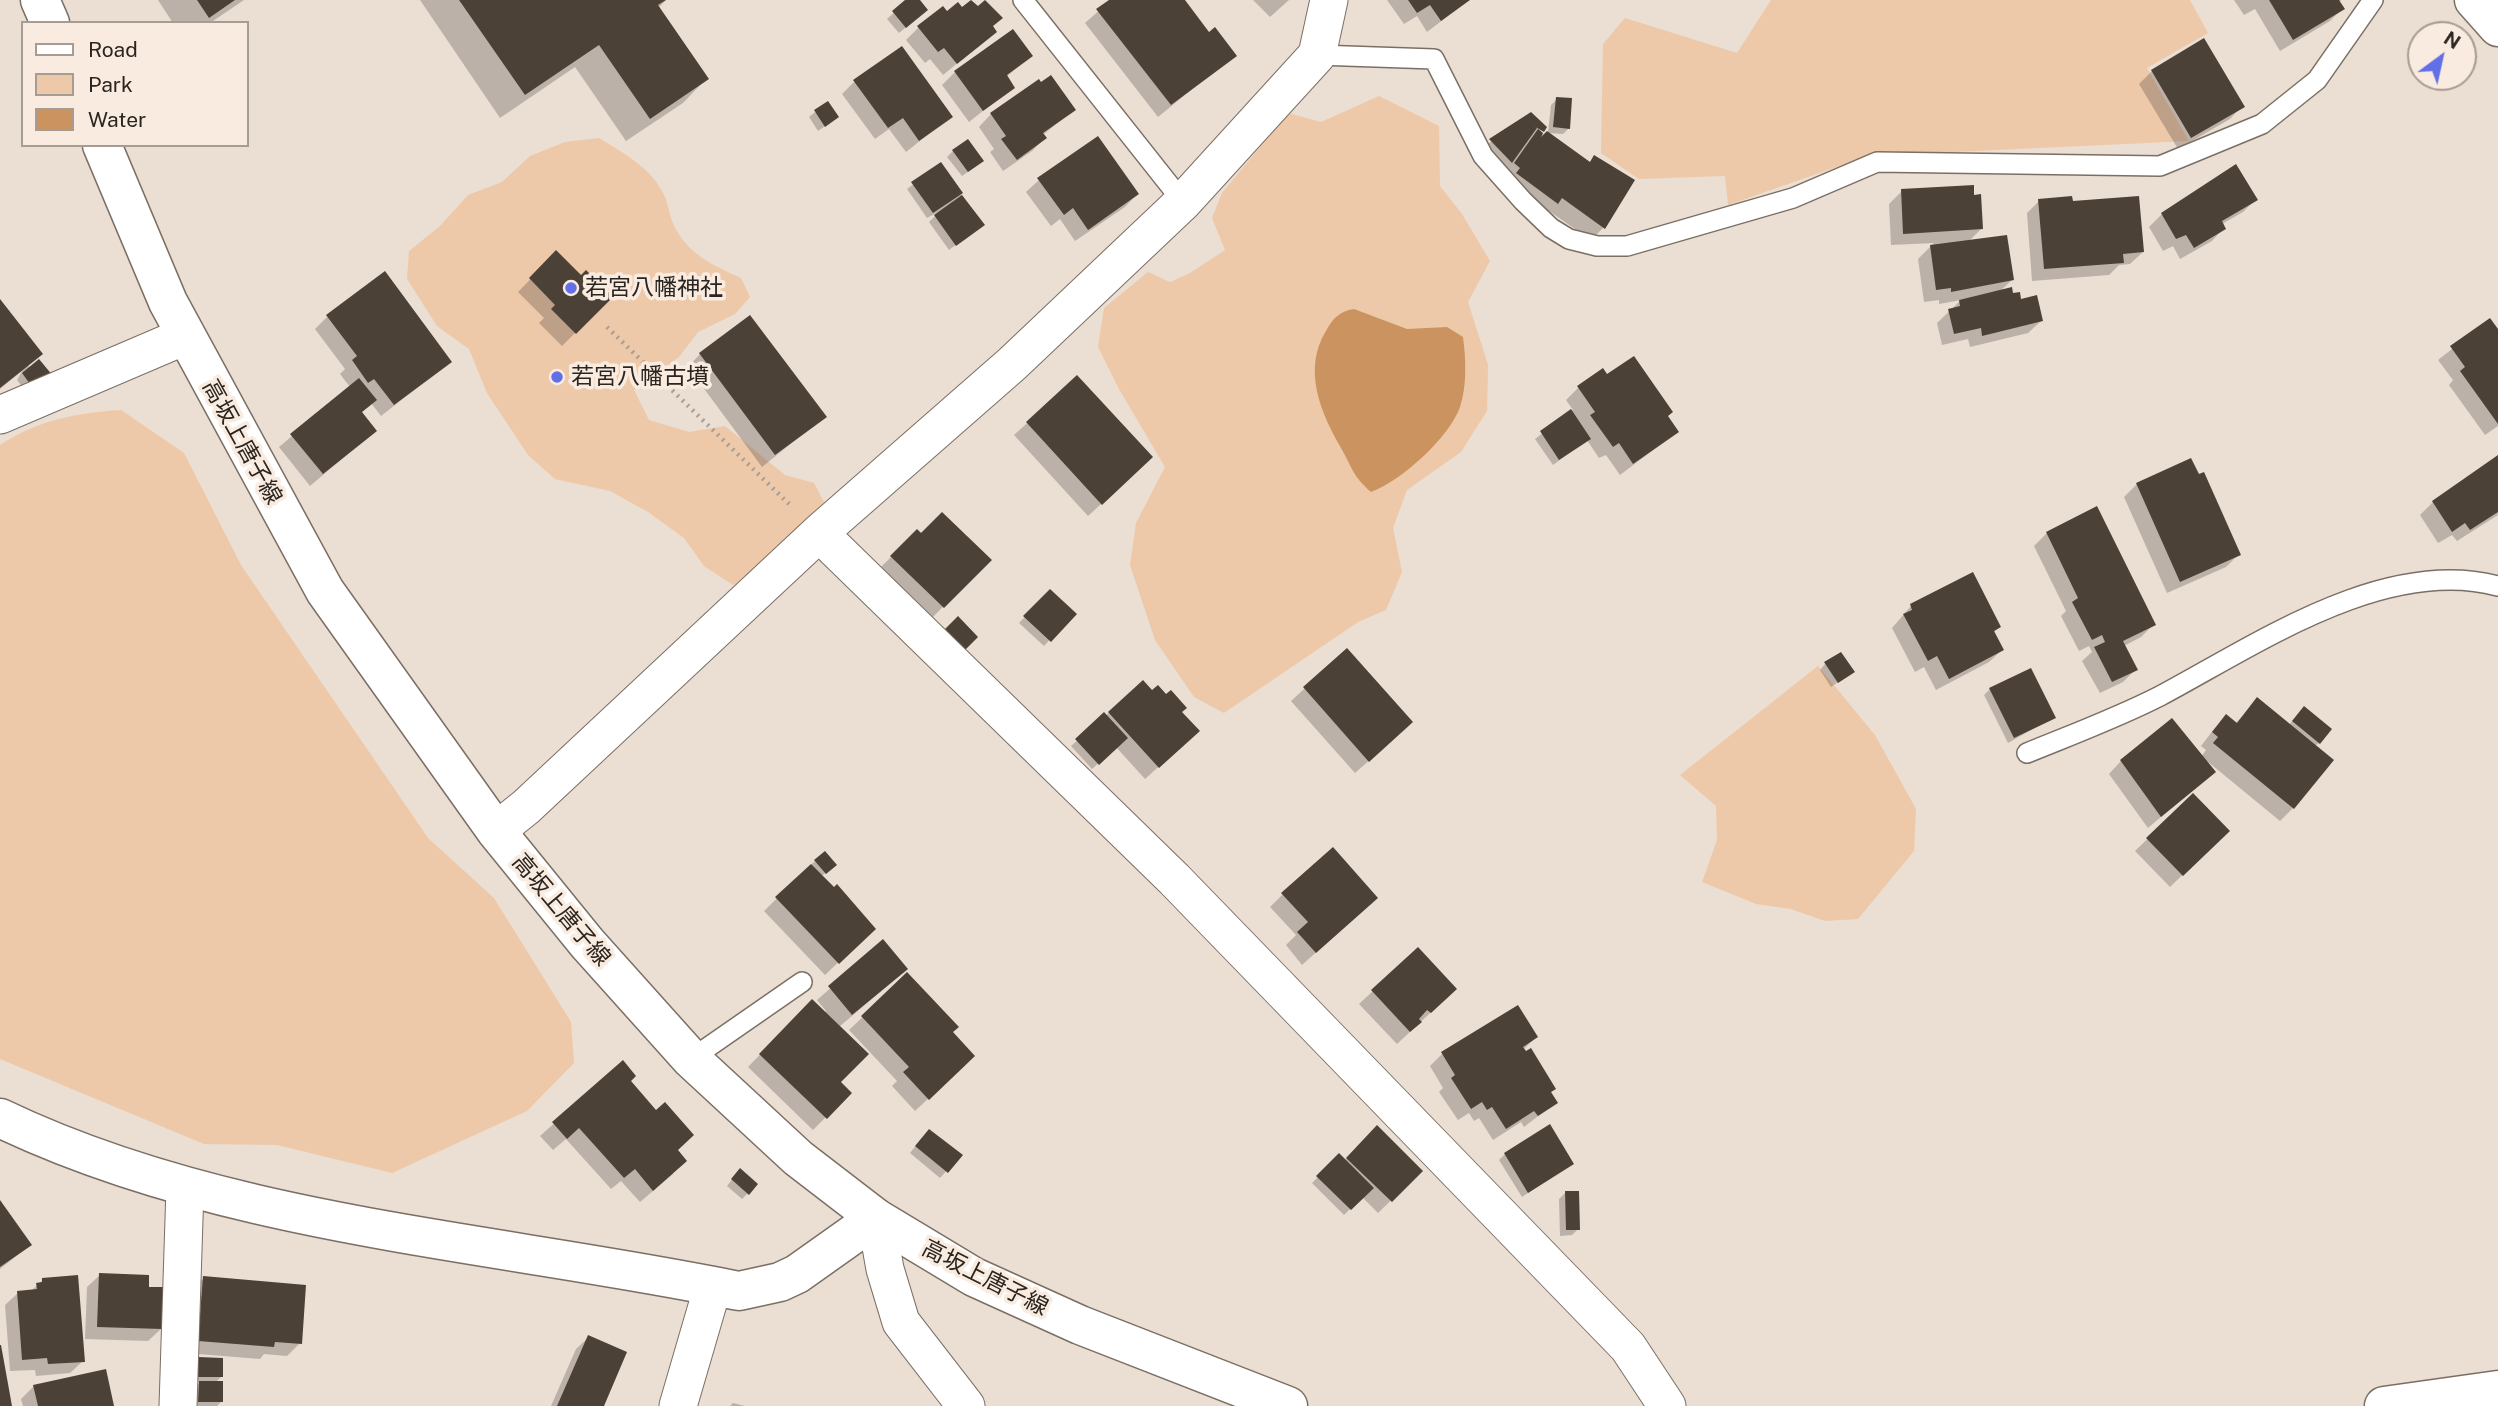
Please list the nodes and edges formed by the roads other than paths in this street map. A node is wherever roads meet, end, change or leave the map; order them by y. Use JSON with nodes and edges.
{"nodes":[{"id":1,"x":40,"y":0,"type":"edge"},
{"id":2,"x":1023,"y":0,"type":"edge"},
{"id":3,"x":1329,"y":0,"type":"edge"},
{"id":4,"x":2373,"y":0,"type":"edge"},
{"id":5,"x":2474,"y":0,"type":"edge"},
{"id":6,"x":49,"y":21,"type":"edge"},
{"id":7,"x":2498,"y":27,"type":"edge"},
{"id":8,"x":1317,"y":55,"type":"junction"},
{"id":9,"x":103,"y":147,"type":"edge"},
{"id":10,"x":1183,"y":202,"type":"junction"},
{"id":11,"x":185,"y":336,"type":"junction"},
{"id":12,"x":0,"y":415,"type":"edge"},
{"id":13,"x":819,"y":533,"type":"junction"},
{"id":14,"x":2498,"y":586,"type":"edge"},
{"id":15,"x":2027,"y":753,"type":"dead end"},
{"id":16,"x":496,"y":831,"type":"junction"},
{"id":17,"x":802,"y":982,"type":"dead end"},
{"id":18,"x":691,"y":1059,"type":"junction"},
{"id":19,"x":0,"y":1118,"type":"edge"},
{"id":20,"x":185,"y":1188,"type":"junction"},
{"id":21,"x":876,"y":1218,"type":"junction"},
{"id":22,"x":713,"y":1286,"type":"junction"},
{"id":23,"x":2498,"y":1390,"type":"edge"},
{"id":24,"x":178,"y":1406,"type":"edge"},
{"id":25,"x":678,"y":1406,"type":"edge"},
{"id":26,"x":966,"y":1406,"type":"edge"},
{"id":27,"x":1288,"y":1406,"type":"edge"},
{"id":28,"x":1667,"y":1406,"type":"edge"},
{"id":29,"x":2384,"y":1406,"type":"edge"}],
"edges":[{"from":1,"to":6,"type":"main road"},
{"from":2,"to":10,"type":"lane"},
{"from":3,"to":8,"type":"street"},
{"from":4,"to":8,"type":"lane"},
{"from":5,"to":7,"type":"main road"},
{"from":8,"to":10,"type":"street"},
{"from":9,"to":11,"type":"main road","name":"高坂上唐子線"},
{"from":10,"to":13,"type":"street"},
{"from":11,"to":12,"type":"street"},
{"from":11,"to":16,"type":"main road","name":"高坂上唐子線"},
{"from":13,"to":16,"type":"street"},
{"from":13,"to":28,"type":"street"},
{"from":14,"to":15,"type":"lane"},
{"from":16,"to":18,"type":"main road","name":"高坂上唐子線"},
{"from":17,"to":18,"type":"lane"},
{"from":18,"to":21,"type":"main road","name":"高坂上唐子線"},
{"from":19,"to":20,"type":"main road"},
{"from":20,"to":22,"type":"main road"},
{"from":20,"to":24,"type":"street"},
{"from":21,"to":22,"type":"main road"},
{"from":21,"to":26,"type":"street"},
{"from":21,"to":27,"type":"main road","name":"高坂上唐子線"},
{"from":22,"to":25,"type":"street"},
{"from":23,"to":29,"type":"main road"}]}
